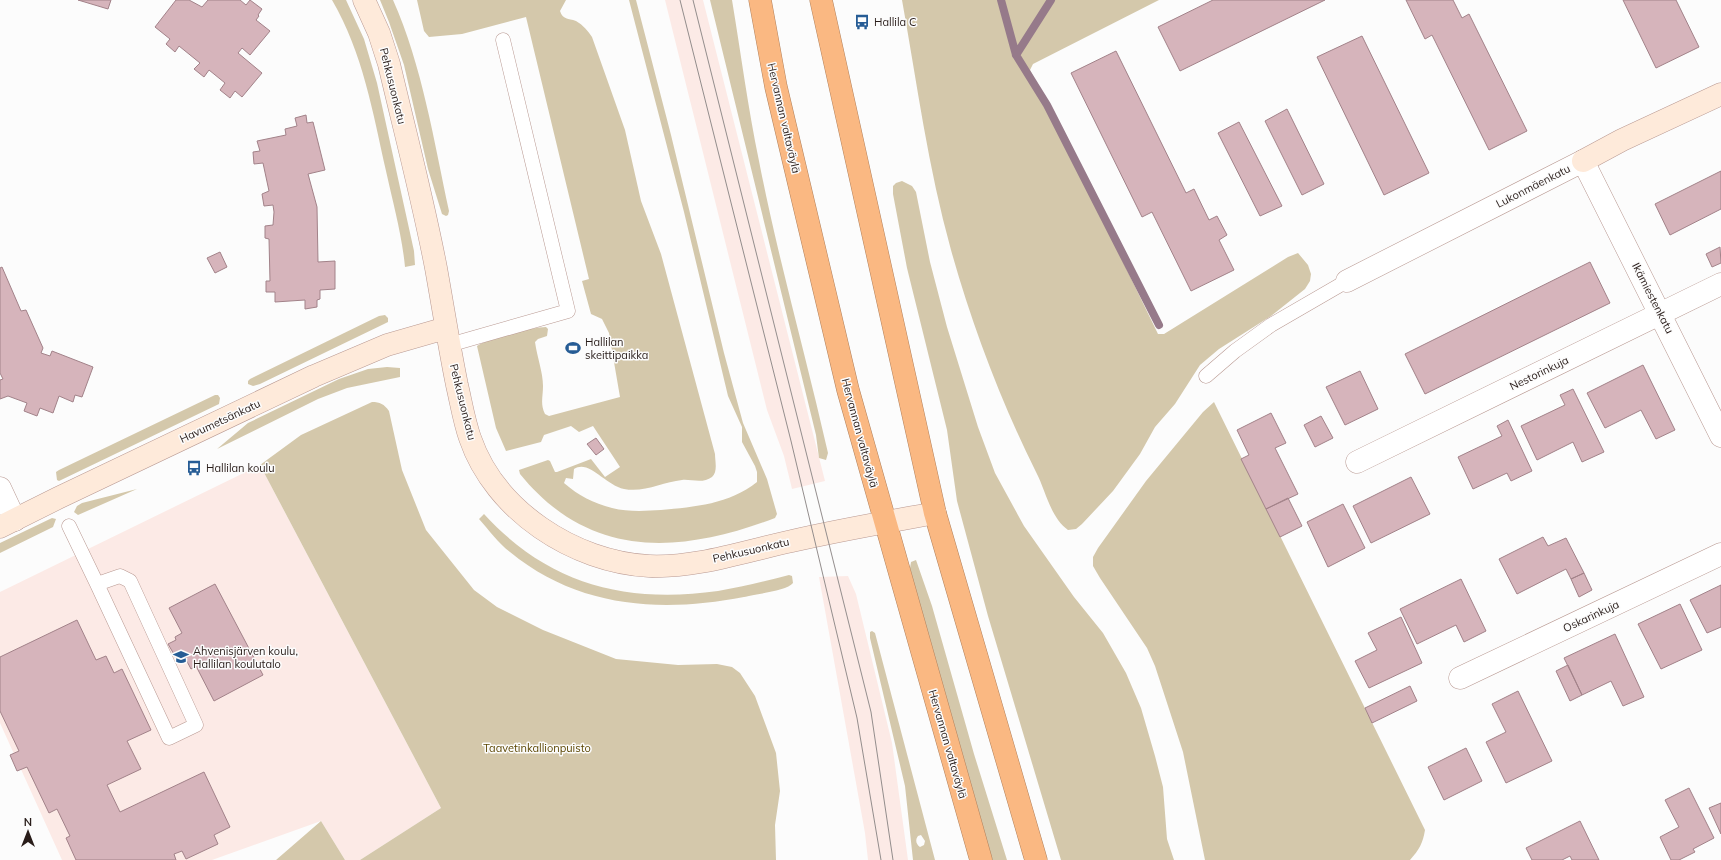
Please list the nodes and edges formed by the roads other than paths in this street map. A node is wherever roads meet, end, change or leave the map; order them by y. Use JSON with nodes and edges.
{"nodes":[{"id":1,"x":364,"y":0,"type":"edge"},
{"id":2,"x":760,"y":0,"type":"edge"},
{"id":3,"x":821,"y":0,"type":"edge"},
{"id":4,"x":503,"y":40,"type":"dead end"},
{"id":5,"x":1721,"y":94,"type":"edge"},
{"id":6,"x":1583,"y":161,"type":"junction"},
{"id":7,"x":1347,"y":281,"type":"joint"},
{"id":8,"x":1721,"y":284,"type":"edge"},
{"id":9,"x":1661,"y":314,"type":"junction"},
{"id":10,"x":448,"y":336,"type":"junction"},
{"id":11,"x":1206,"y":376,"type":"dead end"},
{"id":12,"x":1721,"y":436,"type":"edge"},
{"id":13,"x":1357,"y":462,"type":"dead end"},
{"id":14,"x":0,"y":488,"type":"edge"},
{"id":15,"x":935,"y":513,"type":"junction"},
{"id":16,"x":885,"y":523,"type":"junction"},
{"id":17,"x":7,"y":524,"type":"edge"},
{"id":18,"x":70,"y":526,"type":"dead end"},
{"id":19,"x":1721,"y":554,"type":"edge"},
{"id":20,"x":97,"y":584,"type":"junction"},
{"id":21,"x":1460,"y":678,"type":"dead end"},
{"id":22,"x":981,"y":860,"type":"edge"},
{"id":23,"x":1036,"y":860,"type":"edge"}],
"edges":[{"from":1,"to":10,"type":"main road","name":"Pehkusuonkatu"},
{"from":2,"to":16,"type":"highway","name":"Hervannan valtaväylä"},
{"from":3,"to":15,"type":"highway"},
{"from":4,"to":10,"type":"lane"},
{"from":5,"to":6,"type":"main road","name":"Lukonmäenkatu"},
{"from":6,"to":7,"type":"street","name":"Lukonmäenkatu"},
{"from":6,"to":9,"type":"street","name":"Ikämiestenkatu"},
{"from":7,"to":11,"type":"lane"},
{"from":8,"to":9,"type":"street","name":"Nestorinkuja"},
{"from":9,"to":12,"type":"street","name":"Ikämiestenkatu"},
{"from":9,"to":13,"type":"street","name":"Nestorinkuja"},
{"from":10,"to":16,"type":"main road","name":"Pehkusuonkatu"},
{"from":10,"to":17,"type":"main road","name":"Havumetsänkatu"},
{"from":14,"to":17,"type":"street"},
{"from":15,"to":16,"type":"main road","name":"Pehkusuonkatu"},
{"from":15,"to":23,"type":"highway"},
{"from":16,"to":22,"type":"highway","name":"Hervannan valtaväylä"},
{"from":18,"to":20,"type":"lane"},
{"from":19,"to":21,"type":"street","name":"Oskarinkuja"},
{"from":20,"to":20,"type":"lane"}]}
